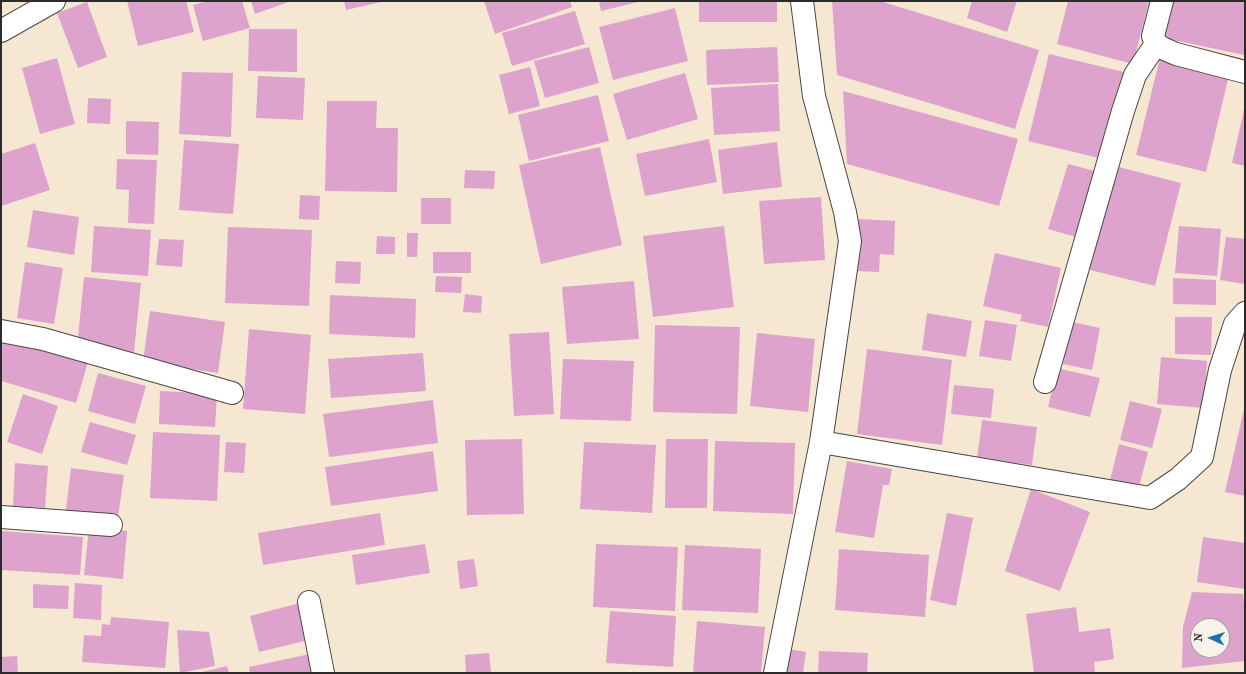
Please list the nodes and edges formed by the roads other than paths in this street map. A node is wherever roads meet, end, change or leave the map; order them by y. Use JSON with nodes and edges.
{"nodes":[{"id":1,"x":54,"y":1,"type":"edge"},
{"id":2,"x":802,"y":1,"type":"edge"},
{"id":3,"x":1162,"y":1,"type":"edge"},
{"id":4,"x":1,"y":31,"type":"edge"},
{"id":5,"x":1156,"y":44,"type":"junction"},
{"id":6,"x":1245,"y":72,"type":"edge"},
{"id":7,"x":1245,"y":313,"type":"edge"},
{"id":8,"x":1,"y":331,"type":"edge"},
{"id":9,"x":1045,"y":382,"type":"dead end"},
{"id":10,"x":232,"y":393,"type":"dead end"},
{"id":11,"x":820,"y":442,"type":"junction"},
{"id":12,"x":1,"y":516,"type":"edge"},
{"id":13,"x":111,"y":525,"type":"dead end"},
{"id":14,"x":309,"y":602,"type":"dead end"},
{"id":15,"x":323,"y":673,"type":"edge"},
{"id":16,"x":775,"y":673,"type":"edge"}],
"edges":[{"from":1,"to":4,"type":"street"},
{"from":2,"to":11,"type":"street"},
{"from":3,"to":5,"type":"street"},
{"from":5,"to":6,"type":"street"},
{"from":5,"to":9,"type":"street"},
{"from":7,"to":11,"type":"street"},
{"from":8,"to":10,"type":"street"},
{"from":11,"to":16,"type":"street"},
{"from":12,"to":13,"type":"street"},
{"from":14,"to":15,"type":"street"}]}
